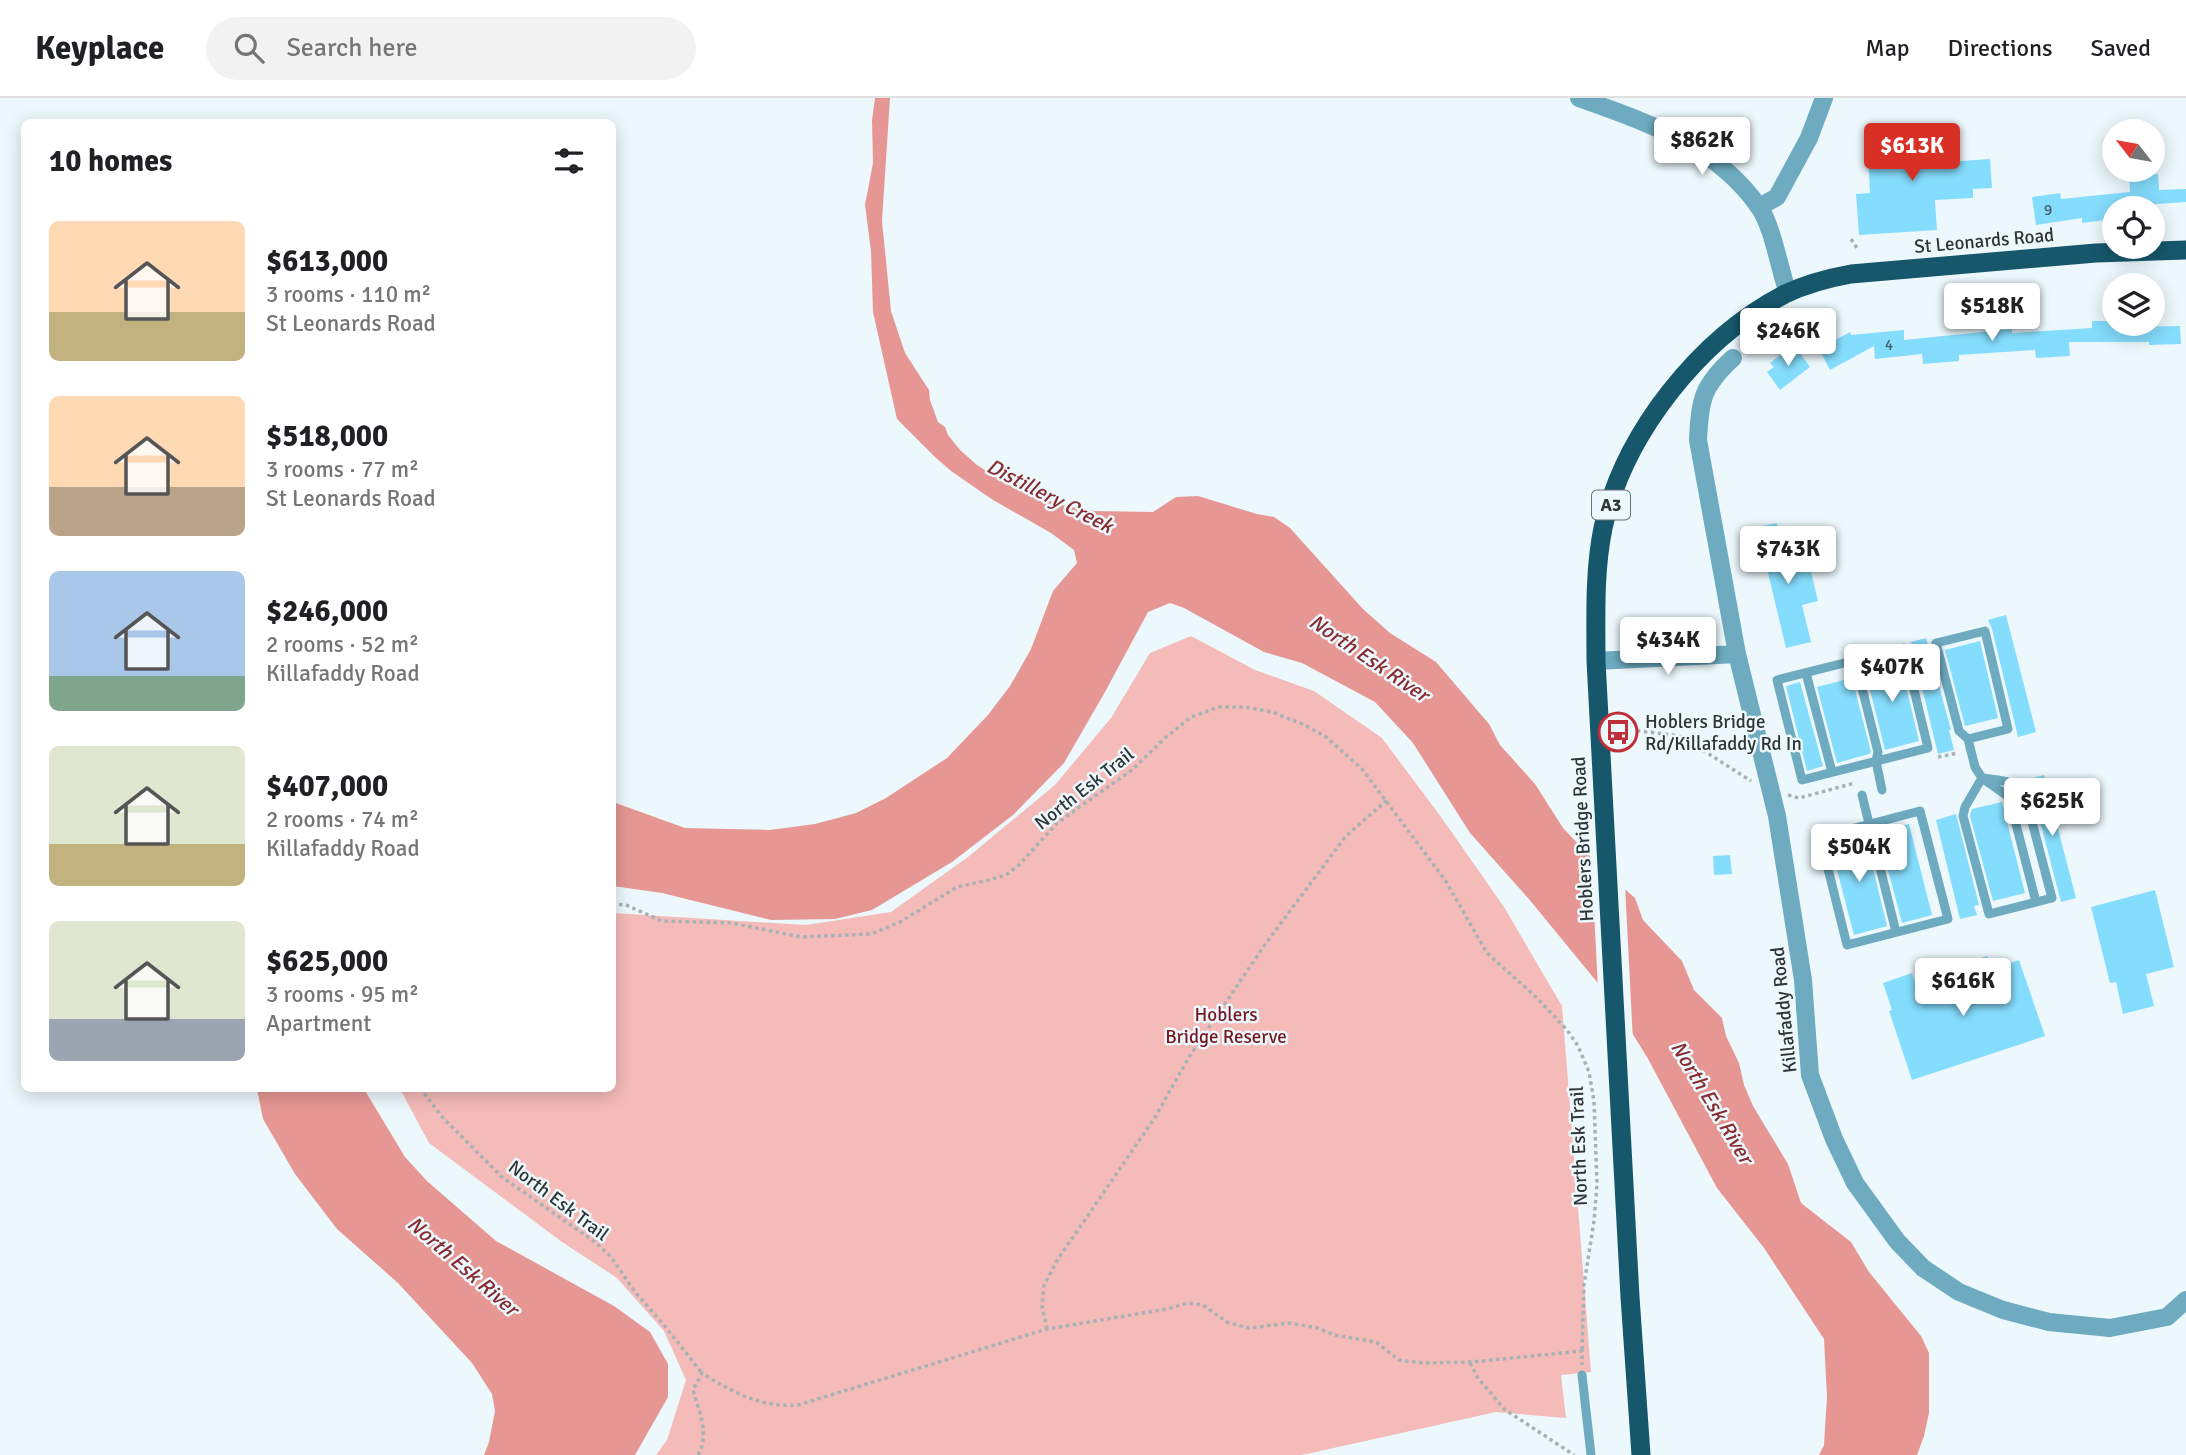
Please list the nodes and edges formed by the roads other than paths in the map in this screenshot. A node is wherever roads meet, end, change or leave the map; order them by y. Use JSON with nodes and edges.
{"nodes":[{"id":1,"x":1579,"y":98,"type":"edge"},
{"id":2,"x":1824,"y":98,"type":"edge"},
{"id":3,"x":1759,"y":207,"type":"junction"},
{"id":4,"x":2186,"y":250,"type":"edge"},
{"id":5,"x":1788,"y":293,"type":"junction"},
{"id":6,"x":1733,"y":358,"type":"dead end"},
{"id":7,"x":1738,"y":654,"type":"junction"},
{"id":8,"x":1855,"y":660,"type":"junction"},
{"id":9,"x":1596,"y":661,"type":"junction"},
{"id":10,"x":1806,"y":673,"type":"junction"},
{"id":11,"x":1968,"y":739,"type":"junction"},
{"id":12,"x":1876,"y":761,"type":"junction"},
{"id":13,"x":1832,"y":772,"type":"junction"},
{"id":14,"x":1982,"y":778,"type":"junction"},
{"id":15,"x":1882,"y":790,"type":"dead end"},
{"id":16,"x":1862,"y":795,"type":"dead end"},
{"id":17,"x":1869,"y":825,"type":"junction"},
{"id":18,"x":2036,"y":902,"type":"junction"},
{"id":19,"x":1896,"y":932,"type":"junction"},
{"id":20,"x":2186,"y":1300,"type":"edge"},
{"id":21,"x":2167,"y":1317,"type":"junction"},
{"id":22,"x":2186,"y":1317,"type":"edge"},
{"id":23,"x":1582,"y":1375,"type":"road end"},
{"id":24,"x":1591,"y":1455,"type":"edge"},
{"id":25,"x":1641,"y":1455,"type":"edge"}],
"edges":[{"from":1,"to":3,"type":"street"},
{"from":2,"to":3,"type":"street"},
{"from":3,"to":5,"type":"street"},
{"from":4,"to":5,"type":"highway","name":"St Leonards Road","number":"A3"},
{"from":5,"to":9,"type":"highway","name":"Hoblers Bridge Road","number":"A3"},
{"from":6,"to":7,"type":"street","name":"Killafaddy Road"},
{"from":7,"to":9,"type":"street"},
{"from":7,"to":21,"type":"street","name":"Killafaddy Road"},
{"from":8,"to":10,"type":"lane"},
{"from":8,"to":12,"type":"lane"},
{"from":8,"to":12,"type":"lane"},
{"from":9,"to":25,"type":"highway","name":"Hoblers Bridge Road","number":"A3"},
{"from":10,"to":13,"type":"lane"},
{"from":10,"to":13,"type":"lane"},
{"from":11,"to":11,"type":"lane"},
{"from":11,"to":14,"type":"lane"},
{"from":12,"to":13,"type":"lane"},
{"from":12,"to":15,"type":"lane"},
{"from":14,"to":18,"type":"lane"},
{"from":14,"to":18,"type":"lane"},
{"from":14,"to":18,"type":"lane"},
{"from":16,"to":17,"type":"lane"},
{"from":17,"to":19,"type":"lane"},
{"from":17,"to":19,"type":"lane"},
{"from":17,"to":19,"type":"lane"},
{"from":20,"to":21,"type":"street"},
{"from":21,"to":22,"type":"lane","name":"Killafaddy Road"},
{"from":23,"to":24,"type":"lane"}]}
